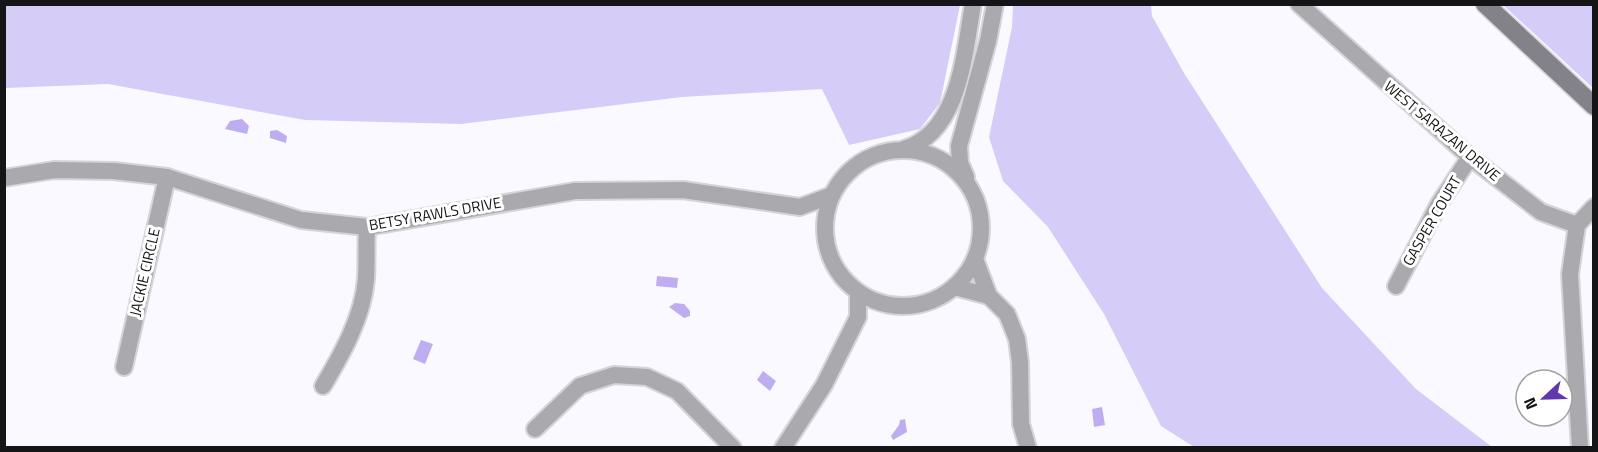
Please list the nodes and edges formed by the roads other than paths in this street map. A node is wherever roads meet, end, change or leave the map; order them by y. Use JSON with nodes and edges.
{"nodes":[{"id":1,"x":973,"y":4,"type":"edge"},
{"id":2,"x":995,"y":4,"type":"edge"},
{"id":3,"x":1299,"y":4,"type":"edge"},
{"id":4,"x":1485,"y":4,"type":"edge"},
{"id":5,"x":1593,"y":106,"type":"edge"},
{"id":6,"x":904,"y":149,"type":"junction"},
{"id":7,"x":1470,"y":157,"type":"junction"},
{"id":8,"x":166,"y":177,"type":"junction"},
{"id":9,"x":4,"y":178,"type":"edge"},
{"id":10,"x":968,"y":184,"type":"junction"},
{"id":11,"x":832,"y":195,"type":"junction"},
{"id":12,"x":800,"y":207,"type":"junction"},
{"id":13,"x":1593,"y":207,"type":"edge"},
{"id":14,"x":1577,"y":225,"type":"junction"},
{"id":15,"x":367,"y":227,"type":"junction"},
{"id":16,"x":825,"y":228,"type":"junction"},
{"id":17,"x":975,"y":260,"type":"junction"},
{"id":18,"x":1396,"y":286,"type":"dead end"},
{"id":19,"x":955,"y":287,"type":"junction"},
{"id":20,"x":858,"y":292,"type":"junction"},
{"id":21,"x":989,"y":296,"type":"junction"},
{"id":22,"x":886,"y":304,"type":"junction"},
{"id":23,"x":858,"y":317,"type":"junction"},
{"id":24,"x":124,"y":367,"type":"dead end"},
{"id":25,"x":323,"y":386,"type":"dead end"},
{"id":26,"x":535,"y":429,"type":"dead end"},
{"id":27,"x":733,"y":447,"type":"edge"},
{"id":28,"x":783,"y":447,"type":"edge"},
{"id":29,"x":1028,"y":447,"type":"edge"},
{"id":30,"x":1580,"y":447,"type":"edge"}],
"edges":[{"from":1,"to":6,"type":"street"},
{"from":2,"to":10,"type":"street"},
{"from":3,"to":7,"type":"street","name":"WEST SARAZAN DRIVE"},
{"from":4,"to":5,"type":"street"},
{"from":6,"to":10,"type":"street"},
{"from":6,"to":11,"type":"street"},
{"from":7,"to":14,"type":"street","name":"WEST SARAZAN DRIVE"},
{"from":7,"to":18,"type":"street","name":"GASPER COURT"},
{"from":8,"to":9,"type":"street","name":"BETSY RAWLS DRIVE"},
{"from":8,"to":15,"type":"street","name":"BETSY RAWLS DRIVE"},
{"from":8,"to":24,"type":"street","name":"JACKIE CIRCLE"},
{"from":10,"to":17,"type":"street"},
{"from":11,"to":12,"type":"street","name":"BETSY RAWLS DRIVE"},
{"from":11,"to":16,"type":"street"},
{"from":12,"to":15,"type":"street","name":"BETSY RAWLS DRIVE"},
{"from":12,"to":16,"type":"street"},
{"from":13,"to":14,"type":"street"},
{"from":14,"to":30,"type":"street"},
{"from":15,"to":25,"type":"street"},
{"from":16,"to":20,"type":"street"},
{"from":17,"to":19,"type":"street"},
{"from":17,"to":21,"type":"street"},
{"from":19,"to":21,"type":"street"},
{"from":19,"to":22,"type":"street"},
{"from":20,"to":22,"type":"street"},
{"from":20,"to":23,"type":"street"},
{"from":21,"to":29,"type":"street"},
{"from":22,"to":23,"type":"street"},
{"from":23,"to":28,"type":"street"},
{"from":26,"to":27,"type":"street"}]}
